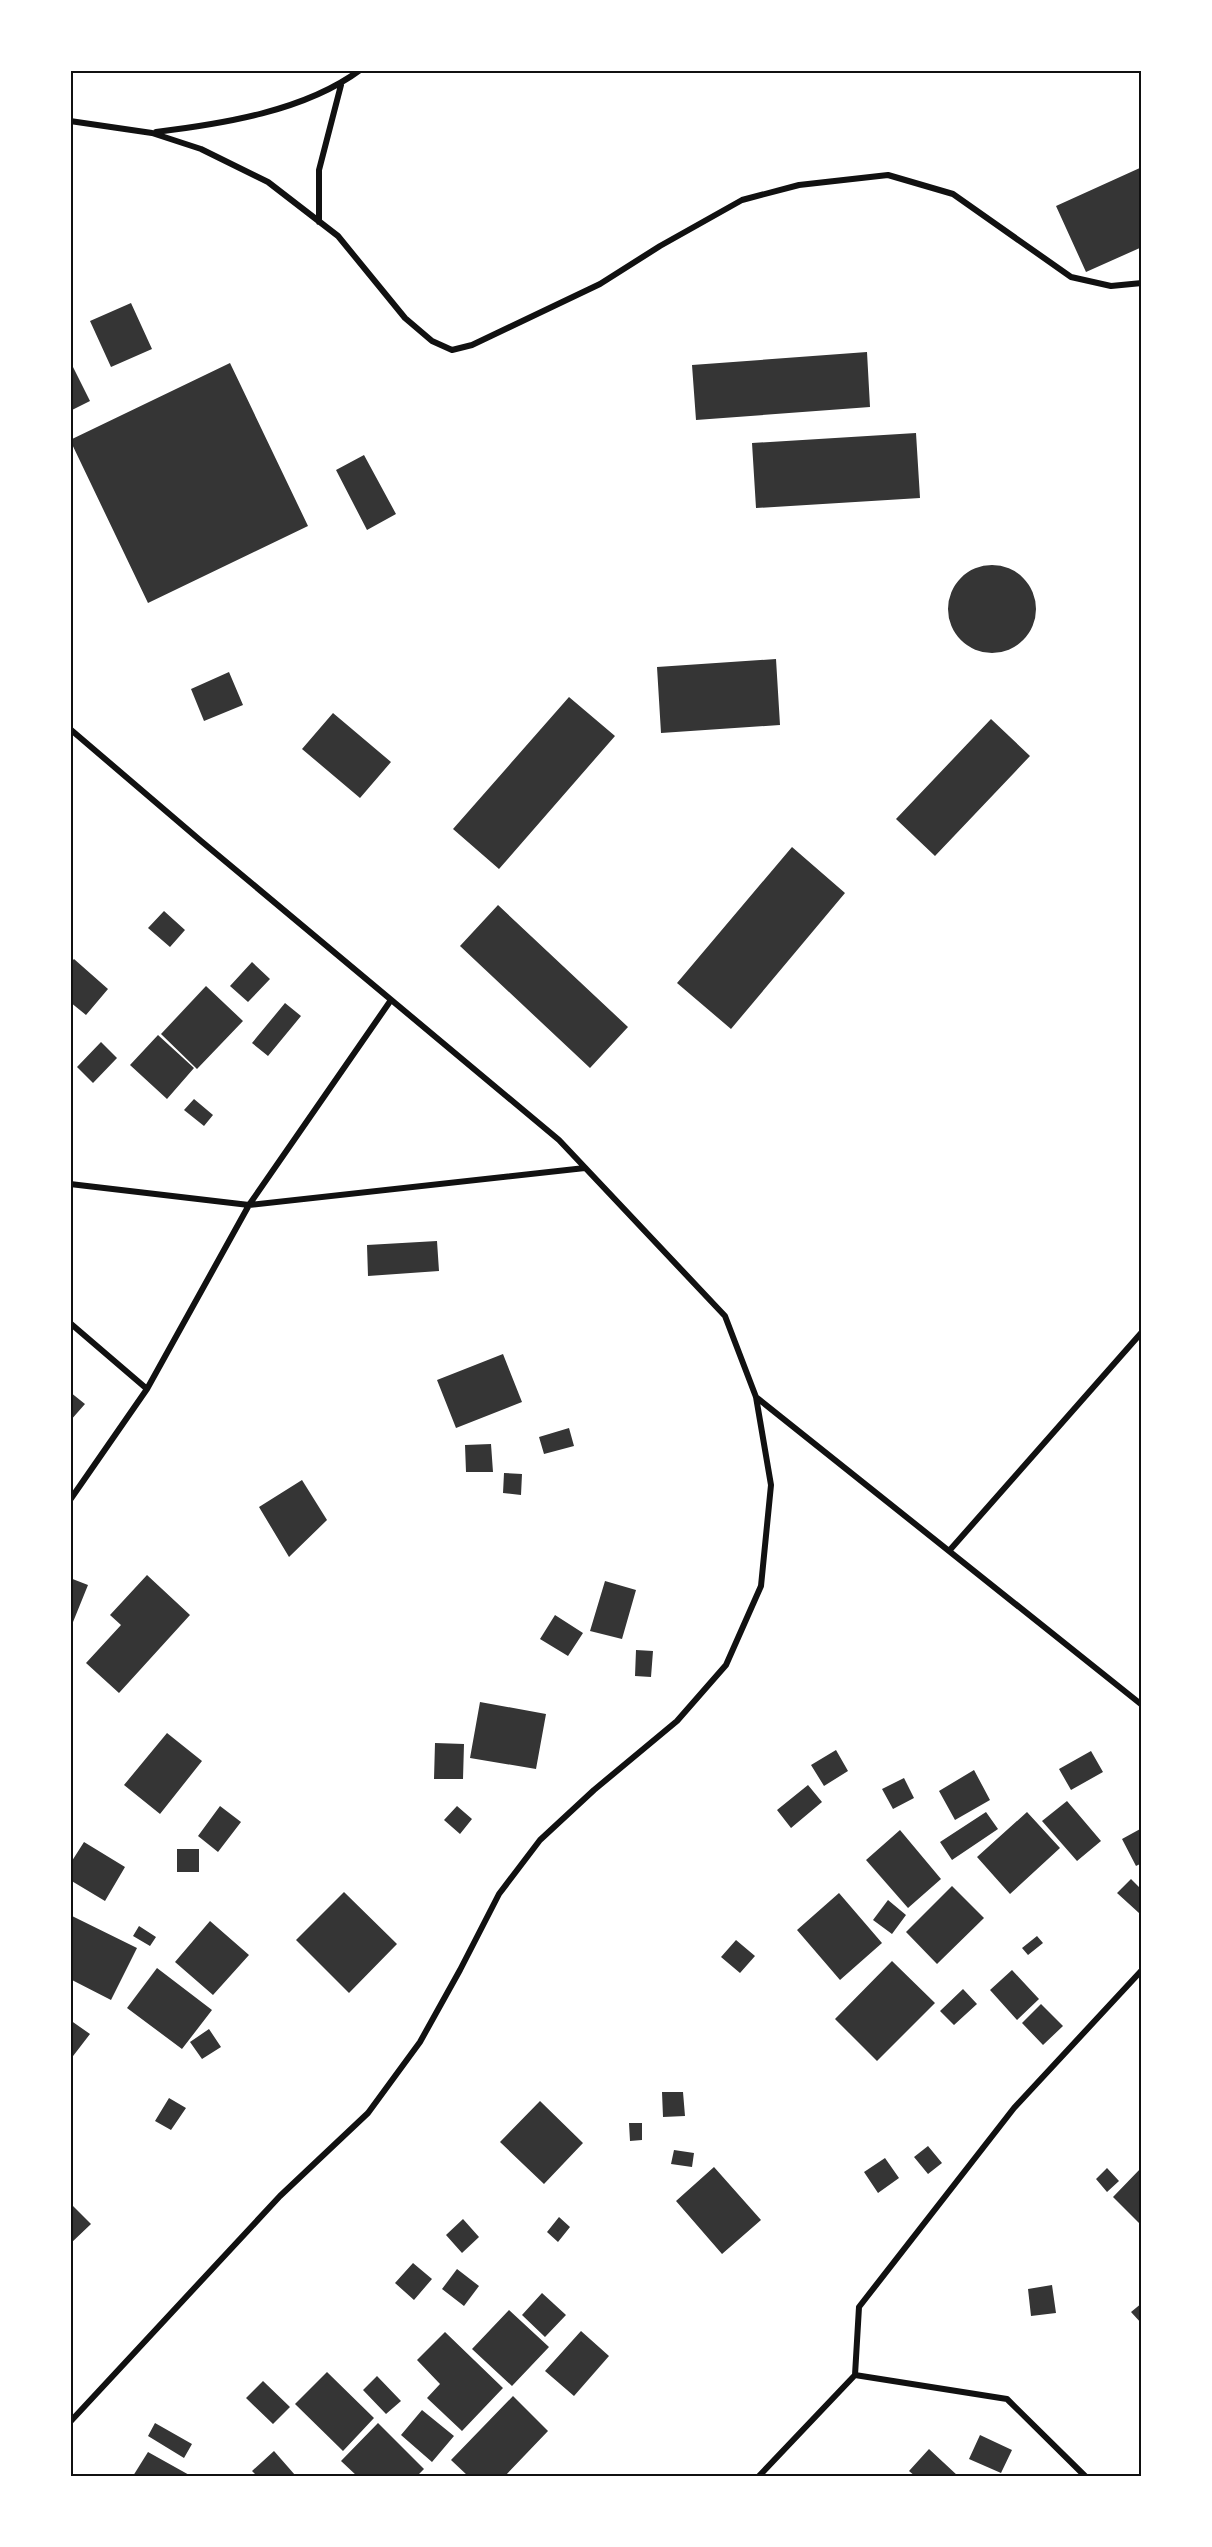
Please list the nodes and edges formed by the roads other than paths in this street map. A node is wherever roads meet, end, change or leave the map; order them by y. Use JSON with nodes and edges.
{"nodes":[{"id":1,"x":360,"y":70,"type":"edge"},
{"id":2,"x":341,"y":85,"type":"junction"},
{"id":3,"x":70,"y":121,"type":"edge"},
{"id":4,"x":152,"y":133,"type":"junction"},
{"id":5,"x":319,"y":222,"type":"junction"},
{"id":6,"x":1142,"y":283,"type":"edge"},
{"id":7,"x":70,"y":729,"type":"edge"},
{"id":8,"x":392,"y":1000,"type":"junction"},
{"id":9,"x":585,"y":1168,"type":"junction"},
{"id":10,"x":70,"y":1184,"type":"edge"},
{"id":11,"x":249,"y":1205,"type":"junction"},
{"id":12,"x":70,"y":1323,"type":"edge"},
{"id":13,"x":1142,"y":1332,"type":"edge"},
{"id":14,"x":147,"y":1389,"type":"junction"},
{"id":15,"x":756,"y":1397,"type":"junction"},
{"id":16,"x":70,"y":1500,"type":"edge"},
{"id":17,"x":949,"y":1551,"type":"junction"},
{"id":18,"x":1142,"y":1705,"type":"edge"},
{"id":19,"x":1142,"y":1970,"type":"edge"},
{"id":20,"x":855,"y":2375,"type":"junction"},
{"id":21,"x":70,"y":2422,"type":"edge"},
{"id":22,"x":759,"y":2476,"type":"edge"},
{"id":23,"x":1085,"y":2476,"type":"edge"}],
"edges":[{"from":1,"to":2,"type":"street"},
{"from":2,"to":4,"type":"street"},
{"from":2,"to":5,"type":"street"},
{"from":3,"to":4,"type":"street"},
{"from":4,"to":5,"type":"street"},
{"from":5,"to":6,"type":"street"},
{"from":7,"to":8,"type":"street"},
{"from":8,"to":9,"type":"street"},
{"from":8,"to":11,"type":"street"},
{"from":9,"to":11,"type":"street"},
{"from":9,"to":15,"type":"street"},
{"from":10,"to":11,"type":"street"},
{"from":11,"to":14,"type":"street"},
{"from":12,"to":14,"type":"street"},
{"from":13,"to":17,"type":"street"},
{"from":14,"to":16,"type":"street"},
{"from":15,"to":17,"type":"street"},
{"from":15,"to":21,"type":"street"},
{"from":17,"to":18,"type":"street"},
{"from":19,"to":20,"type":"street"},
{"from":20,"to":22,"type":"street"},
{"from":20,"to":23,"type":"street"}]}
